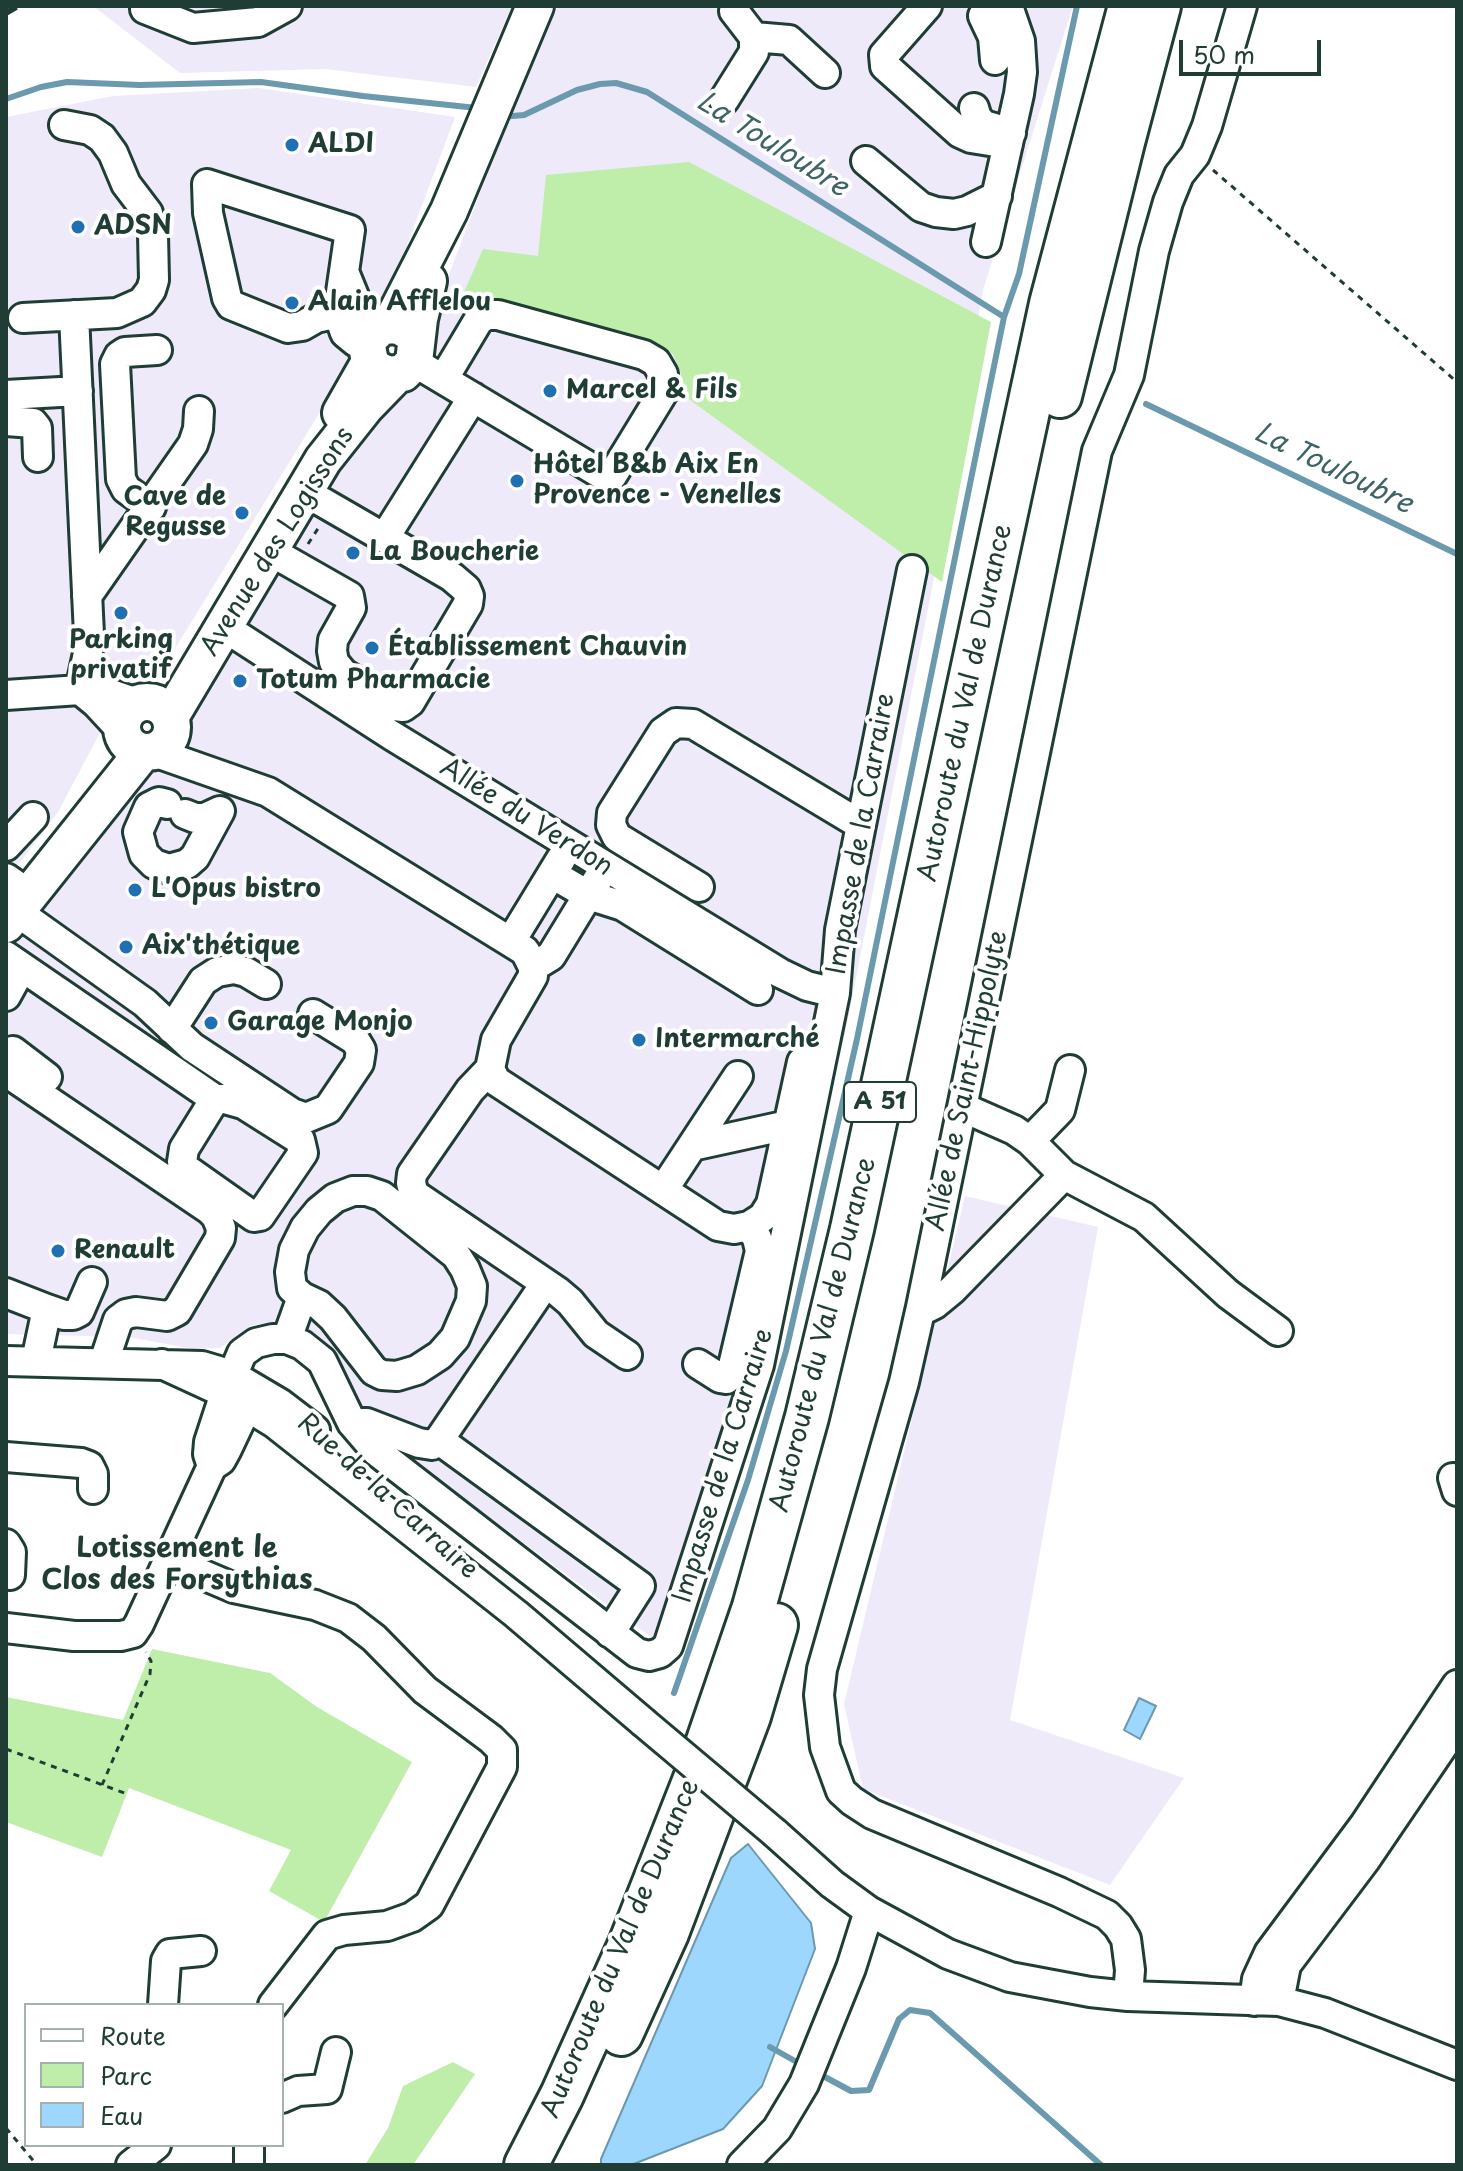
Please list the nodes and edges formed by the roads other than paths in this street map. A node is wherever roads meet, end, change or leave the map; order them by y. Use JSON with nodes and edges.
{"nodes":[{"id":1,"x":287,"y":6,"type":"edge"},
{"id":2,"x":535,"y":6,"type":"edge"},
{"id":3,"x":927,"y":6,"type":"edge"},
{"id":4,"x":1130,"y":6,"type":"edge"},
{"id":5,"x":1159,"y":6,"type":"edge"},
{"id":6,"x":1242,"y":6,"type":"edge"},
{"id":7,"x":145,"y":9,"type":"dead end"},
{"id":8,"x":730,"y":16,"type":"edge"},
{"id":9,"x":999,"y":31,"type":"edge"},
{"id":10,"x":754,"y":37,"type":"junction"},
{"id":11,"x":825,"y":73,"type":"dead end"},
{"id":12,"x":724,"y":100,"type":"dead end"},
{"id":13,"x":974,"y":108,"type":"dead end"},
{"id":14,"x":64,"y":125,"type":"dead end"},
{"id":15,"x":1010,"y":139,"type":"junction"},
{"id":16,"x":866,"y":161,"type":"dead end"},
{"id":17,"x":997,"y":196,"type":"junction"},
{"id":18,"x":986,"y":242,"type":"dead end"},
{"id":19,"x":345,"y":274,"type":"junction"},
{"id":20,"x":338,"y":313,"type":"junction"},
{"id":21,"x":74,"y":315,"type":"junction"},
{"id":22,"x":13,"y":318,"type":"edge"},
{"id":23,"x":157,"y":350,"type":"dead end"},
{"id":24,"x":397,"y":352,"type":"junction"},
{"id":25,"x":78,"y":391,"type":"junction"},
{"id":26,"x":6,"y":395,"type":"edge"},
{"id":27,"x":473,"y":397,"type":"junction"},
{"id":28,"x":199,"y":411,"type":"dead end"},
{"id":29,"x":6,"y":421,"type":"edge"},
{"id":30,"x":38,"y":457,"type":"dead end"},
{"id":31,"x":305,"y":492,"type":"junction"},
{"id":32,"x":151,"y":507,"type":"junction"},
{"id":33,"x":385,"y":537,"type":"junction"},
{"id":34,"x":270,"y":551,"type":"junction"},
{"id":35,"x":912,"y":570,"type":"dead end"},
{"id":36,"x":87,"y":596,"type":"junction"},
{"id":37,"x":224,"y":627,"type":"junction"},
{"id":38,"x":80,"y":690,"type":"junction"},
{"id":39,"x":6,"y":695,"type":"edge"},
{"id":40,"x":403,"y":707,"type":"junction"},
{"id":41,"x":146,"y":727,"type":"junction"},
{"id":42,"x":391,"y":735,"type":"junction"},
{"id":43,"x":224,"y":776,"type":"junction"},
{"id":44,"x":220,"y":811,"type":"junction"},
{"id":45,"x":33,"y":817,"type":"dead end"},
{"id":46,"x":861,"y":825,"type":"junction"},
{"id":47,"x":570,"y":844,"type":"junction"},
{"id":48,"x":6,"y":846,"type":"edge"},
{"id":49,"x":605,"y":867,"type":"junction"},
{"id":50,"x":552,"y":874,"type":"junction"},
{"id":51,"x":699,"y":887,"type":"dead end"},
{"id":52,"x":588,"y":895,"type":"junction"},
{"id":53,"x":19,"y":899,"type":"edge"},
{"id":54,"x":511,"y":941,"type":"junction"},
{"id":55,"x":14,"y":961,"type":"edge"},
{"id":56,"x":533,"y":967,"type":"junction"},
{"id":57,"x":266,"y":984,"type":"dead end"},
{"id":58,"x":758,"y":990,"type":"dead end"},
{"id":59,"x":835,"y":993,"type":"junction"},
{"id":60,"x":6,"y":996,"type":"edge"},
{"id":61,"x":313,"y":1014,"type":"dead end"},
{"id":62,"x":172,"y":1029,"type":"junction"},
{"id":63,"x":9,"y":1061,"type":"edge"},
{"id":64,"x":490,"y":1069,"type":"junction"},
{"id":65,"x":1070,"y":1070,"type":"dead end"},
{"id":66,"x":738,"y":1076,"type":"dead end"},
{"id":67,"x":215,"y":1099,"type":"junction"},
{"id":68,"x":964,"y":1108,"type":"junction"},
{"id":69,"x":788,"y":1125,"type":"junction"},
{"id":70,"x":1030,"y":1141,"type":"junction"},
{"id":71,"x":692,"y":1146,"type":"junction"},
{"id":72,"x":182,"y":1162,"type":"junction"},
{"id":73,"x":1064,"y":1175,"type":"junction"},
{"id":74,"x":663,"y":1190,"type":"junction"},
{"id":75,"x":749,"y":1226,"type":"junction"},
{"id":76,"x":92,"y":1282,"type":"dead end"},
{"id":77,"x":545,"y":1284,"type":"junction"},
{"id":78,"x":6,"y":1293,"type":"edge"},
{"id":79,"x":302,"y":1297,"type":"junction"},
{"id":80,"x":921,"y":1307,"type":"junction"},
{"id":81,"x":47,"y":1309,"type":"junction"},
{"id":82,"x":1278,"y":1331,"type":"dead end"},
{"id":83,"x":287,"y":1339,"type":"junction"},
{"id":84,"x":627,"y":1355,"type":"dead end"},
{"id":85,"x":6,"y":1361,"type":"edge"},
{"id":86,"x":36,"y":1361,"type":"junction"},
{"id":87,"x":104,"y":1362,"type":"junction"},
{"id":88,"x":698,"y":1364,"type":"dead end"},
{"id":89,"x":240,"y":1391,"type":"junction"},
{"id":90,"x":352,"y":1423,"type":"junction"},
{"id":91,"x":439,"y":1440,"type":"junction"},
{"id":92,"x":6,"y":1457,"type":"edge"},
{"id":93,"x":93,"y":1489,"type":"dead end"},
{"id":94,"x":6,"y":1544,"type":"edge"},
{"id":95,"x":168,"y":1560,"type":"junction"},
{"id":96,"x":10,"y":1575,"type":"dead end"},
{"id":97,"x":516,"y":1614,"type":"junction"},
{"id":98,"x":6,"y":1628,"type":"edge"},
{"id":99,"x":610,"y":1633,"type":"junction"},
{"id":100,"x":1457,"y":1685,"type":"edge"},
{"id":101,"x":1457,"y":1725,"type":"edge"},
{"id":102,"x":869,"y":1911,"type":"junction"},
{"id":103,"x":201,"y":1951,"type":"dead end"},
{"id":104,"x":1128,"y":1996,"type":"junction"},
{"id":105,"x":1266,"y":2001,"type":"junction"},
{"id":106,"x":163,"y":2003,"type":"edge"},
{"id":107,"x":275,"y":2003,"type":"edge"},
{"id":108,"x":336,"y":2052,"type":"dead end"},
{"id":109,"x":1457,"y":2065,"type":"edge"},
{"id":110,"x":284,"y":2097,"type":"edge"},
{"id":111,"x":154,"y":2147,"type":"edge"},
{"id":112,"x":131,"y":2165,"type":"edge"},
{"id":113,"x":526,"y":2165,"type":"edge"},
{"id":114,"x":558,"y":2165,"type":"edge"},
{"id":115,"x":742,"y":2165,"type":"edge"}],
"edges":[{"from":1,"to":7,"type":"street"},
{"from":2,"to":24,"type":"main road"},
{"from":3,"to":15,"type":"street"},
{"from":4,"to":113,"type":"highway","name":"Autoroute du Val de Durance","number":"A 51"},
{"from":5,"to":114,"type":"highway","name":"Autoroute du Val de Durance","number":"A 51"},
{"from":6,"to":68,"type":"street","name":"Allée de Saint-Hippolyte"},
{"from":8,"to":10,"type":"street"},
{"from":9,"to":15,"type":"street"},
{"from":10,"to":11,"type":"street"},
{"from":10,"to":12,"type":"street"},
{"from":13,"to":15,"type":"street"},
{"from":14,"to":21,"type":"street"},
{"from":15,"to":17,"type":"street"},
{"from":16,"to":17,"type":"street"},
{"from":17,"to":18,"type":"street"},
{"from":19,"to":20,"type":"street"},
{"from":19,"to":20,"type":"street"},
{"from":19,"to":24,"type":"street"},
{"from":20,"to":24,"type":"street"},
{"from":21,"to":22,"type":"street"},
{"from":21,"to":25,"type":"street"},
{"from":23,"to":32,"type":"street"},
{"from":24,"to":27,"type":"street"},
{"from":24,"to":27,"type":"street"},
{"from":24,"to":31,"type":"main road","name":"Avenue des Logissons"},
{"from":24,"to":41,"type":"main road","name":"Avenue des Logissons"},
{"from":25,"to":26,"type":"street"},
{"from":25,"to":36,"type":"street"},
{"from":27,"to":33,"type":"street"},
{"from":28,"to":32,"type":"street"},
{"from":29,"to":30,"type":"street"},
{"from":31,"to":33,"type":"street"},
{"from":31,"to":34,"type":"main road","name":"Avenue des Logissons"},
{"from":32,"to":36,"type":"street"},
{"from":33,"to":40,"type":"street"},
{"from":34,"to":37,"type":"main road","name":"Avenue des Logissons"},
{"from":34,"to":40,"type":"street"},
{"from":35,"to":46,"type":"street","name":"Impasse de la Carraire"},
{"from":36,"to":38,"type":"street"},
{"from":37,"to":41,"type":"main road","name":"Avenue des Logissons"},
{"from":37,"to":42,"type":"street","name":"Allée du Verdon"},
{"from":38,"to":39,"type":"street"},
{"from":38,"to":41,"type":"street"},
{"from":40,"to":42,"type":"street"},
{"from":41,"to":43,"type":"street"},
{"from":41,"to":53,"type":"main road","name":"Avenue des Logissons"},
{"from":42,"to":47,"type":"street","name":"Allée du Verdon"},
{"from":43,"to":44,"type":"street"},
{"from":43,"to":54,"type":"street"},
{"from":44,"to":44,"type":"street"},
{"from":45,"to":48,"type":"street"},
{"from":46,"to":51,"type":"street"},
{"from":46,"to":59,"type":"street","name":"Impasse de la Carraire"},
{"from":47,"to":49,"type":"street","name":"Allée du Verdon"},
{"from":47,"to":50,"type":"street"},
{"from":49,"to":52,"type":"street"},
{"from":49,"to":59,"type":"street","name":"Allée du Verdon"},
{"from":50,"to":52,"type":"street"},
{"from":50,"to":54,"type":"street"},
{"from":52,"to":56,"type":"street"},
{"from":52,"to":58,"type":"street"},
{"from":53,"to":62,"type":"street"},
{"from":54,"to":56,"type":"street"},
{"from":55,"to":60,"type":"street"},
{"from":55,"to":67,"type":"street"},
{"from":56,"to":64,"type":"street"},
{"from":57,"to":62,"type":"street"},
{"from":59,"to":69,"type":"street"},
{"from":59,"to":99,"type":"street","name":"Impasse de la Carraire"},
{"from":61,"to":62,"type":"street"},
{"from":63,"to":72,"type":"street"},
{"from":63,"to":87,"type":"street"},
{"from":64,"to":74,"type":"street"},
{"from":64,"to":77,"type":"street"},
{"from":65,"to":70,"type":"street"},
{"from":66,"to":71,"type":"street"},
{"from":67,"to":72,"type":"street"},
{"from":67,"to":72,"type":"street"},
{"from":68,"to":70,"type":"street"},
{"from":68,"to":80,"type":"street","name":"Allée de Saint-Hippolyte"},
{"from":69,"to":71,"type":"street"},
{"from":69,"to":75,"type":"street"},
{"from":70,"to":73,"type":"street"},
{"from":71,"to":74,"type":"street"},
{"from":73,"to":80,"type":"street"},
{"from":73,"to":82,"type":"street"},
{"from":74,"to":75,"type":"street"},
{"from":75,"to":88,"type":"street"},
{"from":76,"to":81,"type":"street"},
{"from":77,"to":84,"type":"street"},
{"from":77,"to":91,"type":"street"},
{"from":78,"to":81,"type":"street"},
{"from":79,"to":79,"type":"street"},
{"from":79,"to":83,"type":"street"},
{"from":80,"to":104,"type":"street","name":"Allée de Saint-Hippolyte"},
{"from":81,"to":86,"type":"street"},
{"from":83,"to":89,"type":"street"},
{"from":83,"to":90,"type":"street","name":"Impasse de la Carraire"},
{"from":85,"to":86,"type":"street","name":"Rue de la Carraire"},
{"from":86,"to":87,"type":"street","name":"Rue de la Carraire"},
{"from":87,"to":89,"type":"street","name":"Rue de la Carraire"},
{"from":89,"to":95,"type":"street"},
{"from":89,"to":97,"type":"street","name":"Rue de la Carraire"},
{"from":89,"to":97,"type":"street","name":"Rue de la Carraire"},
{"from":90,"to":91,"type":"street"},
{"from":90,"to":99,"type":"street","name":"Impasse de la Carraire"},
{"from":91,"to":99,"type":"street"},
{"from":92,"to":93,"type":"street"},
{"from":94,"to":96,"type":"street"},
{"from":95,"to":98,"type":"street"},
{"from":95,"to":107,"type":"street"},
{"from":97,"to":102,"type":"street","bridge":true},
{"from":100,"to":105,"type":"street"},
{"from":101,"to":105,"type":"street"},
{"from":102,"to":104,"type":"street"},
{"from":102,"to":115,"type":"street"},
{"from":103,"to":106,"type":"street"},
{"from":104,"to":105,"type":"street"},
{"from":105,"to":109,"type":"street"},
{"from":108,"to":110,"type":"street"},
{"from":111,"to":112,"type":"street"}]}
